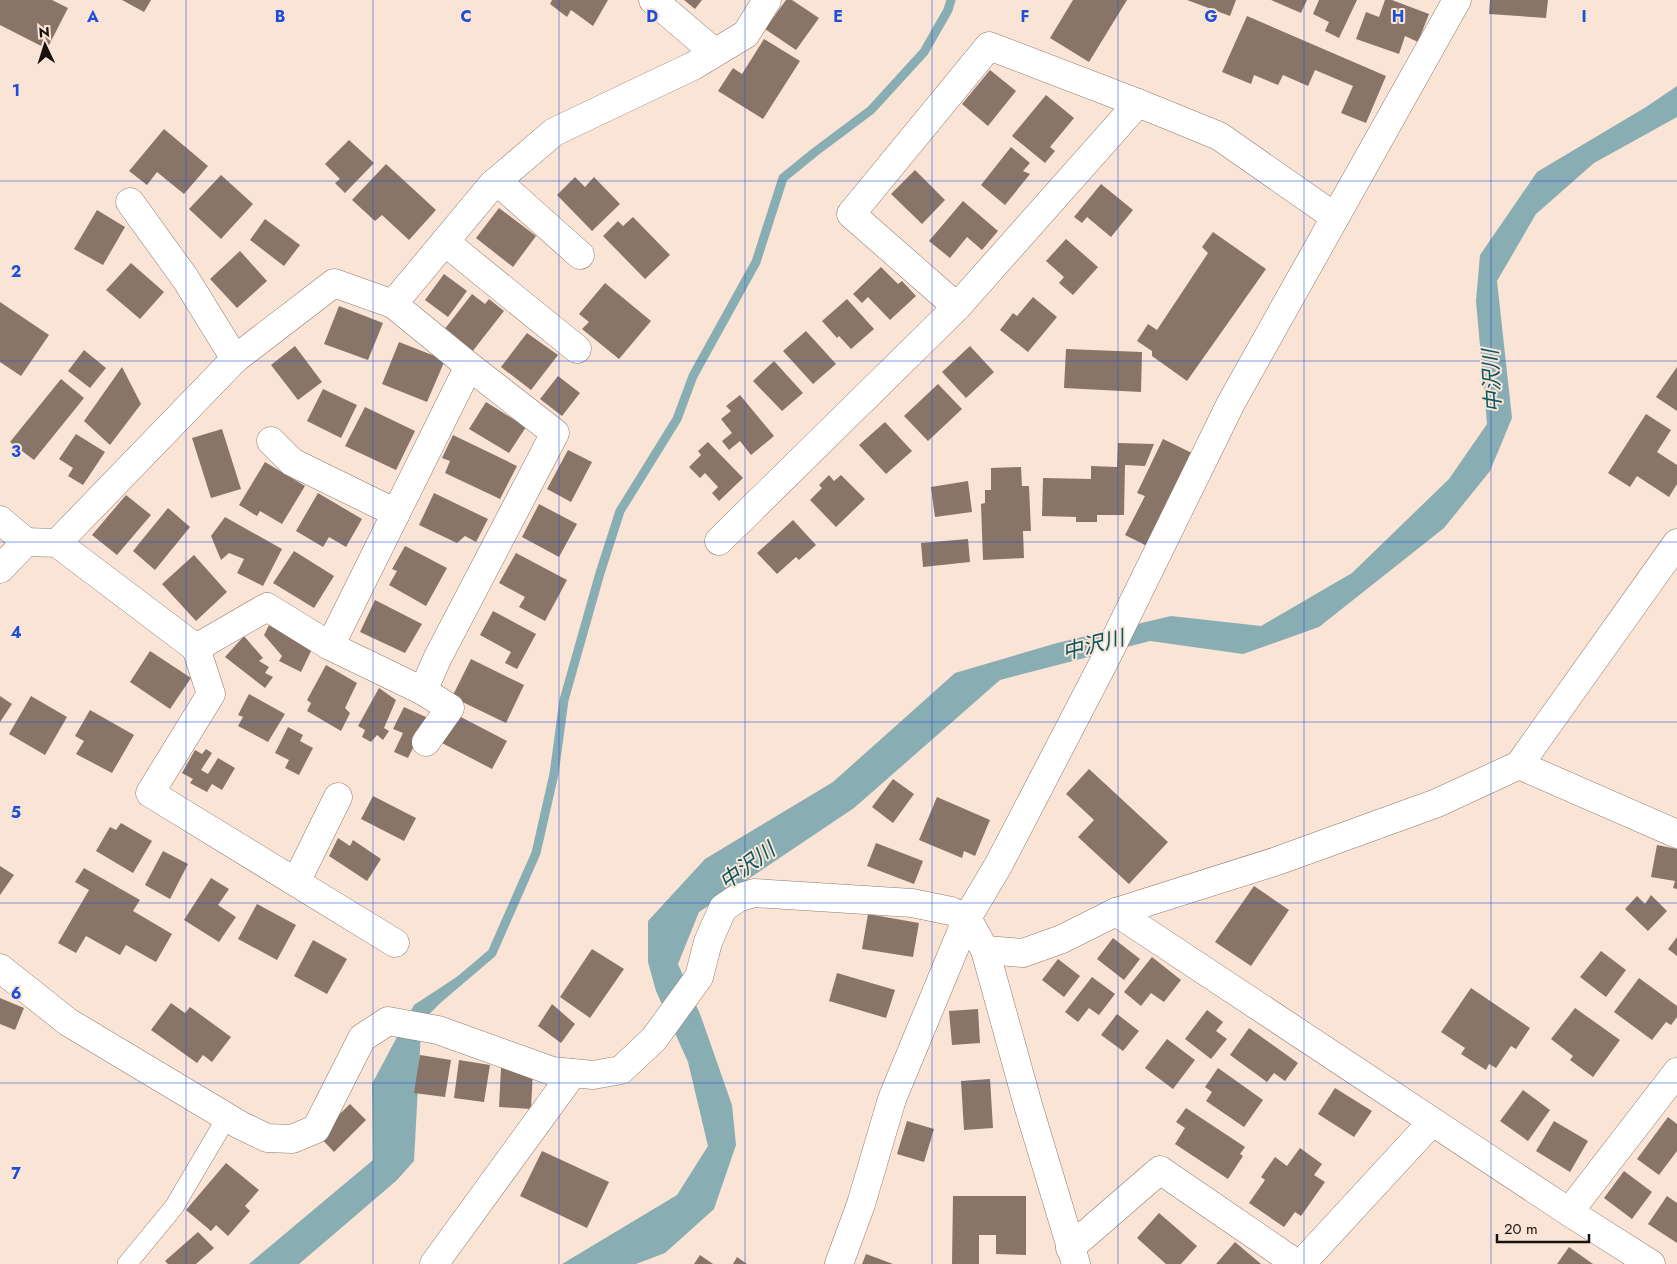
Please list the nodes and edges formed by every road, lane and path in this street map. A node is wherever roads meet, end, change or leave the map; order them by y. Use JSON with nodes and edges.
{"nodes":[{"id":1,"x":654,"y":0,"type":"edge"},
{"id":2,"x":767,"y":0,"type":"edge"},
{"id":3,"x":1451,"y":2,"type":"edge"},
{"id":4,"x":714,"y":52,"type":"junction"},
{"id":5,"x":1138,"y":103,"type":"junction"},
{"id":6,"x":497,"y":181,"type":"junction"},
{"id":7,"x":130,"y":202,"type":"dead end"},
{"id":8,"x":1335,"y":217,"type":"junction"},
{"id":9,"x":445,"y":242,"type":"junction"},
{"id":10,"x":580,"y":255,"type":"dead end"},
{"id":11,"x":393,"y":304,"type":"junction"},
{"id":12,"x":957,"y":307,"type":"junction"},
{"id":13,"x":577,"y":349,"type":"dead end"},
{"id":14,"x":235,"y":359,"type":"junction"},
{"id":15,"x":469,"y":366,"type":"junction"},
{"id":16,"x":271,"y":441,"type":"dead end"},
{"id":17,"x":396,"y":513,"type":"junction"},
{"id":18,"x":0,"y":520,"type":"edge"},
{"id":19,"x":719,"y":541,"type":"dead end"},
{"id":20,"x":26,"y":542,"type":"junction"},
{"id":21,"x":57,"y":543,"type":"junction"},
{"id":22,"x":1677,"y":543,"type":"edge"},
{"id":23,"x":0,"y":569,"type":"edge"},
{"id":24,"x":330,"y":646,"type":"junction"},
{"id":25,"x":196,"y":648,"type":"junction"},
{"id":26,"x":423,"y":690,"type":"junction"},
{"id":27,"x":426,"y":742,"type":"dead end"},
{"id":28,"x":1520,"y":765,"type":"junction"},
{"id":29,"x":338,"y":798,"type":"dead end"},
{"id":30,"x":1677,"y":834,"type":"edge"},
{"id":31,"x":296,"y":882,"type":"junction"},
{"id":32,"x":1116,"y":912,"type":"junction"},
{"id":33,"x":967,"y":918,"type":"junction"},
{"id":34,"x":395,"y":943,"type":"dead end"},
{"id":35,"x":985,"y":950,"type":"junction"},
{"id":36,"x":0,"y":968,"type":"edge"},
{"id":37,"x":1677,"y":1072,"type":"edge"},
{"id":38,"x":573,"y":1073,"type":"junction"},
{"id":39,"x":227,"y":1117,"type":"junction"},
{"id":40,"x":1432,"y":1122,"type":"junction"},
{"id":41,"x":1569,"y":1212,"type":"junction"},
{"id":42,"x":1073,"y":1256,"type":"edge"},
{"id":43,"x":127,"y":1264,"type":"edge"},
{"id":44,"x":434,"y":1264,"type":"edge"},
{"id":45,"x":839,"y":1264,"type":"edge"},
{"id":46,"x":1297,"y":1264,"type":"edge"},
{"id":47,"x":1301,"y":1264,"type":"edge"},
{"id":48,"x":1651,"y":1264,"type":"edge"}],
"edges":[{"from":1,"to":4,"type":"street"},
{"from":2,"to":4,"type":"street"},
{"from":3,"to":8,"type":"street"},
{"from":4,"to":6,"type":"street"},
{"from":5,"to":8,"type":"street"},
{"from":5,"to":12,"type":"street"},
{"from":5,"to":12,"type":"street"},
{"from":6,"to":9,"type":"street"},
{"from":6,"to":10,"type":"street"},
{"from":7,"to":14,"type":"street"},
{"from":8,"to":33,"type":"street"},
{"from":9,"to":11,"type":"street"},
{"from":9,"to":13,"type":"street"},
{"from":11,"to":14,"type":"street"},
{"from":11,"to":15,"type":"street"},
{"from":12,"to":19,"type":"street"},
{"from":14,"to":21,"type":"street"},
{"from":15,"to":17,"type":"street"},
{"from":15,"to":26,"type":"street"},
{"from":16,"to":17,"type":"street"},
{"from":17,"to":24,"type":"street"},
{"from":18,"to":20,"type":"street"},
{"from":20,"to":21,"type":"street"},
{"from":20,"to":23,"type":"street"},
{"from":21,"to":25,"type":"street"},
{"from":22,"to":28,"type":"street"},
{"from":24,"to":25,"type":"street"},
{"from":24,"to":26,"type":"street"},
{"from":25,"to":31,"type":"street"},
{"from":26,"to":27,"type":"street"},
{"from":28,"to":30,"type":"street"},
{"from":28,"to":32,"type":"street"},
{"from":29,"to":31,"type":"street"},
{"from":31,"to":34,"type":"street"},
{"from":32,"to":35,"type":"street"},
{"from":32,"to":40,"type":"street"},
{"from":33,"to":35,"type":"street"},
{"from":33,"to":38,"type":"street"},
{"from":33,"to":45,"type":"street"},
{"from":35,"to":42,"type":"street"},
{"from":36,"to":39,"type":"street"},
{"from":37,"to":41,"type":"street"},
{"from":38,"to":39,"type":"street"},
{"from":38,"to":44,"type":"street"},
{"from":39,"to":43,"type":"lane"},
{"from":40,"to":41,"type":"street"},
{"from":40,"to":47,"type":"street"},
{"from":41,"to":48,"type":"street"},
{"from":42,"to":46,"type":"street"}]}
